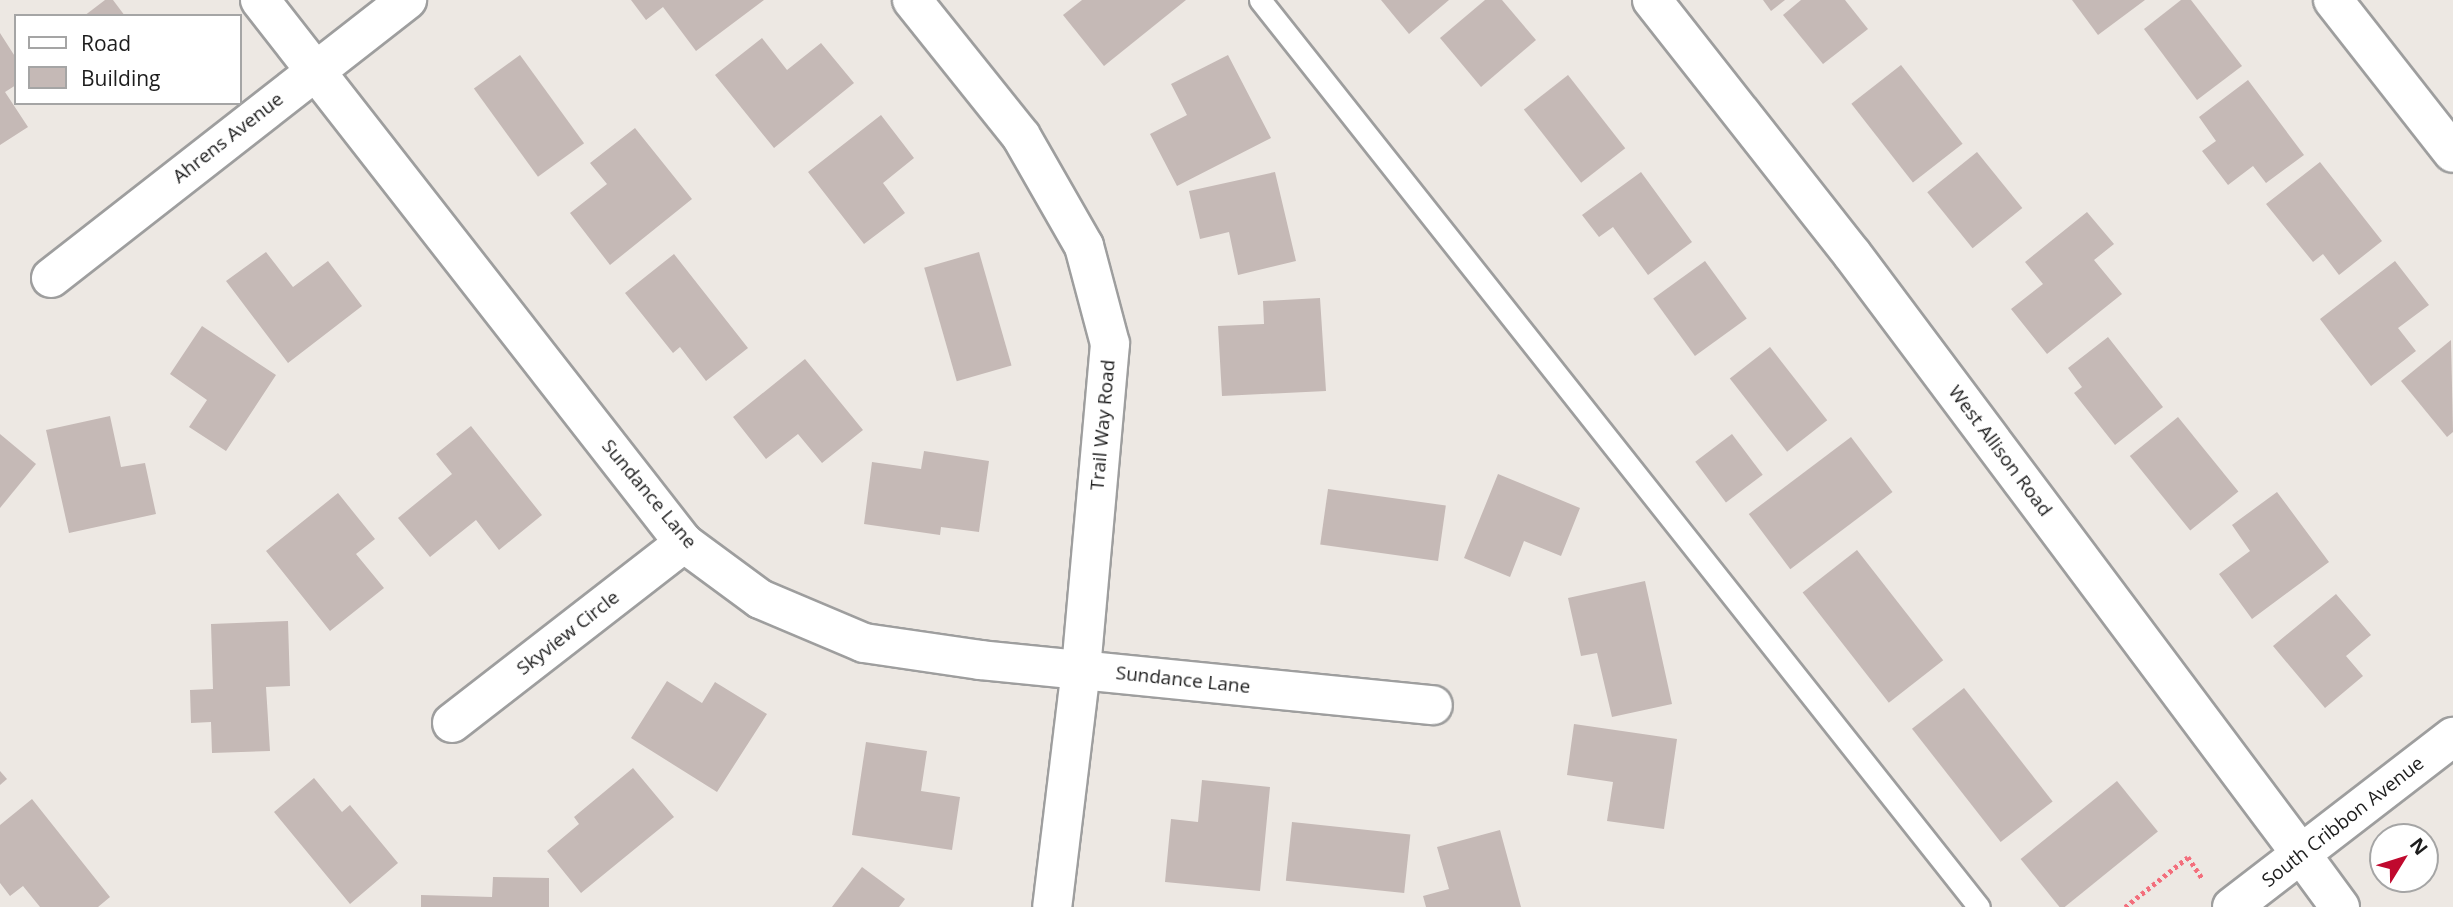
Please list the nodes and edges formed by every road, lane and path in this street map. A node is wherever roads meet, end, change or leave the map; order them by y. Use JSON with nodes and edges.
{"nodes":[{"id":1,"x":260,"y":0,"type":"edge"},
{"id":2,"x":407,"y":0,"type":"edge"},
{"id":3,"x":912,"y":0,"type":"edge"},
{"id":4,"x":1260,"y":0,"type":"edge"},
{"id":5,"x":1651,"y":0,"type":"edge"},
{"id":6,"x":2333,"y":0,"type":"edge"},
{"id":7,"x":314,"y":71,"type":"junction"},
{"id":8,"x":2453,"y":153,"type":"edge"},
{"id":9,"x":51,"y":278,"type":"dead end"},
{"id":10,"x":684,"y":543,"type":"junction"},
{"id":11,"x":1081,"y":669,"type":"junction"},
{"id":12,"x":1433,"y":705,"type":"dead end"},
{"id":13,"x":452,"y":723,"type":"dead end"},
{"id":14,"x":2453,"y":737,"type":"edge"},
{"id":15,"x":2301,"y":854,"type":"junction"},
{"id":16,"x":2220,"y":897,"type":"edge"},
{"id":17,"x":1052,"y":907,"type":"edge"},
{"id":18,"x":1979,"y":907,"type":"edge"},
{"id":19,"x":2125,"y":907,"type":"edge"},
{"id":20,"x":2340,"y":907,"type":"edge"}],
"edges":[{"from":1,"to":7,"type":"street","name":"Sundance Lane"},
{"from":2,"to":7,"type":"street","name":"Ahrens Avenue"},
{"from":3,"to":11,"type":"street","name":"Trail Way Road"},
{"from":4,"to":18,"type":"lane"},
{"from":5,"to":15,"type":"street","name":"West Allison Road"},
{"from":6,"to":8,"type":"street"},
{"from":7,"to":9,"type":"street","name":"Ahrens Avenue"},
{"from":7,"to":10,"type":"street","name":"Sundance Lane"},
{"from":10,"to":11,"type":"street","name":"Sundance Lane"},
{"from":10,"to":13,"type":"street","name":"Skyview Circle"},
{"from":11,"to":12,"type":"street","name":"Sundance Lane"},
{"from":11,"to":17,"type":"street","name":"Trail Way Road"},
{"from":14,"to":15,"type":"street","name":"South Cribbon Avenue"},
{"from":15,"to":16,"type":"street","name":"South Cribbon Avenue"},
{"from":15,"to":20,"type":"street","name":"West Allison Road"},
{"from":16,"to":19,"type":"path"}]}
